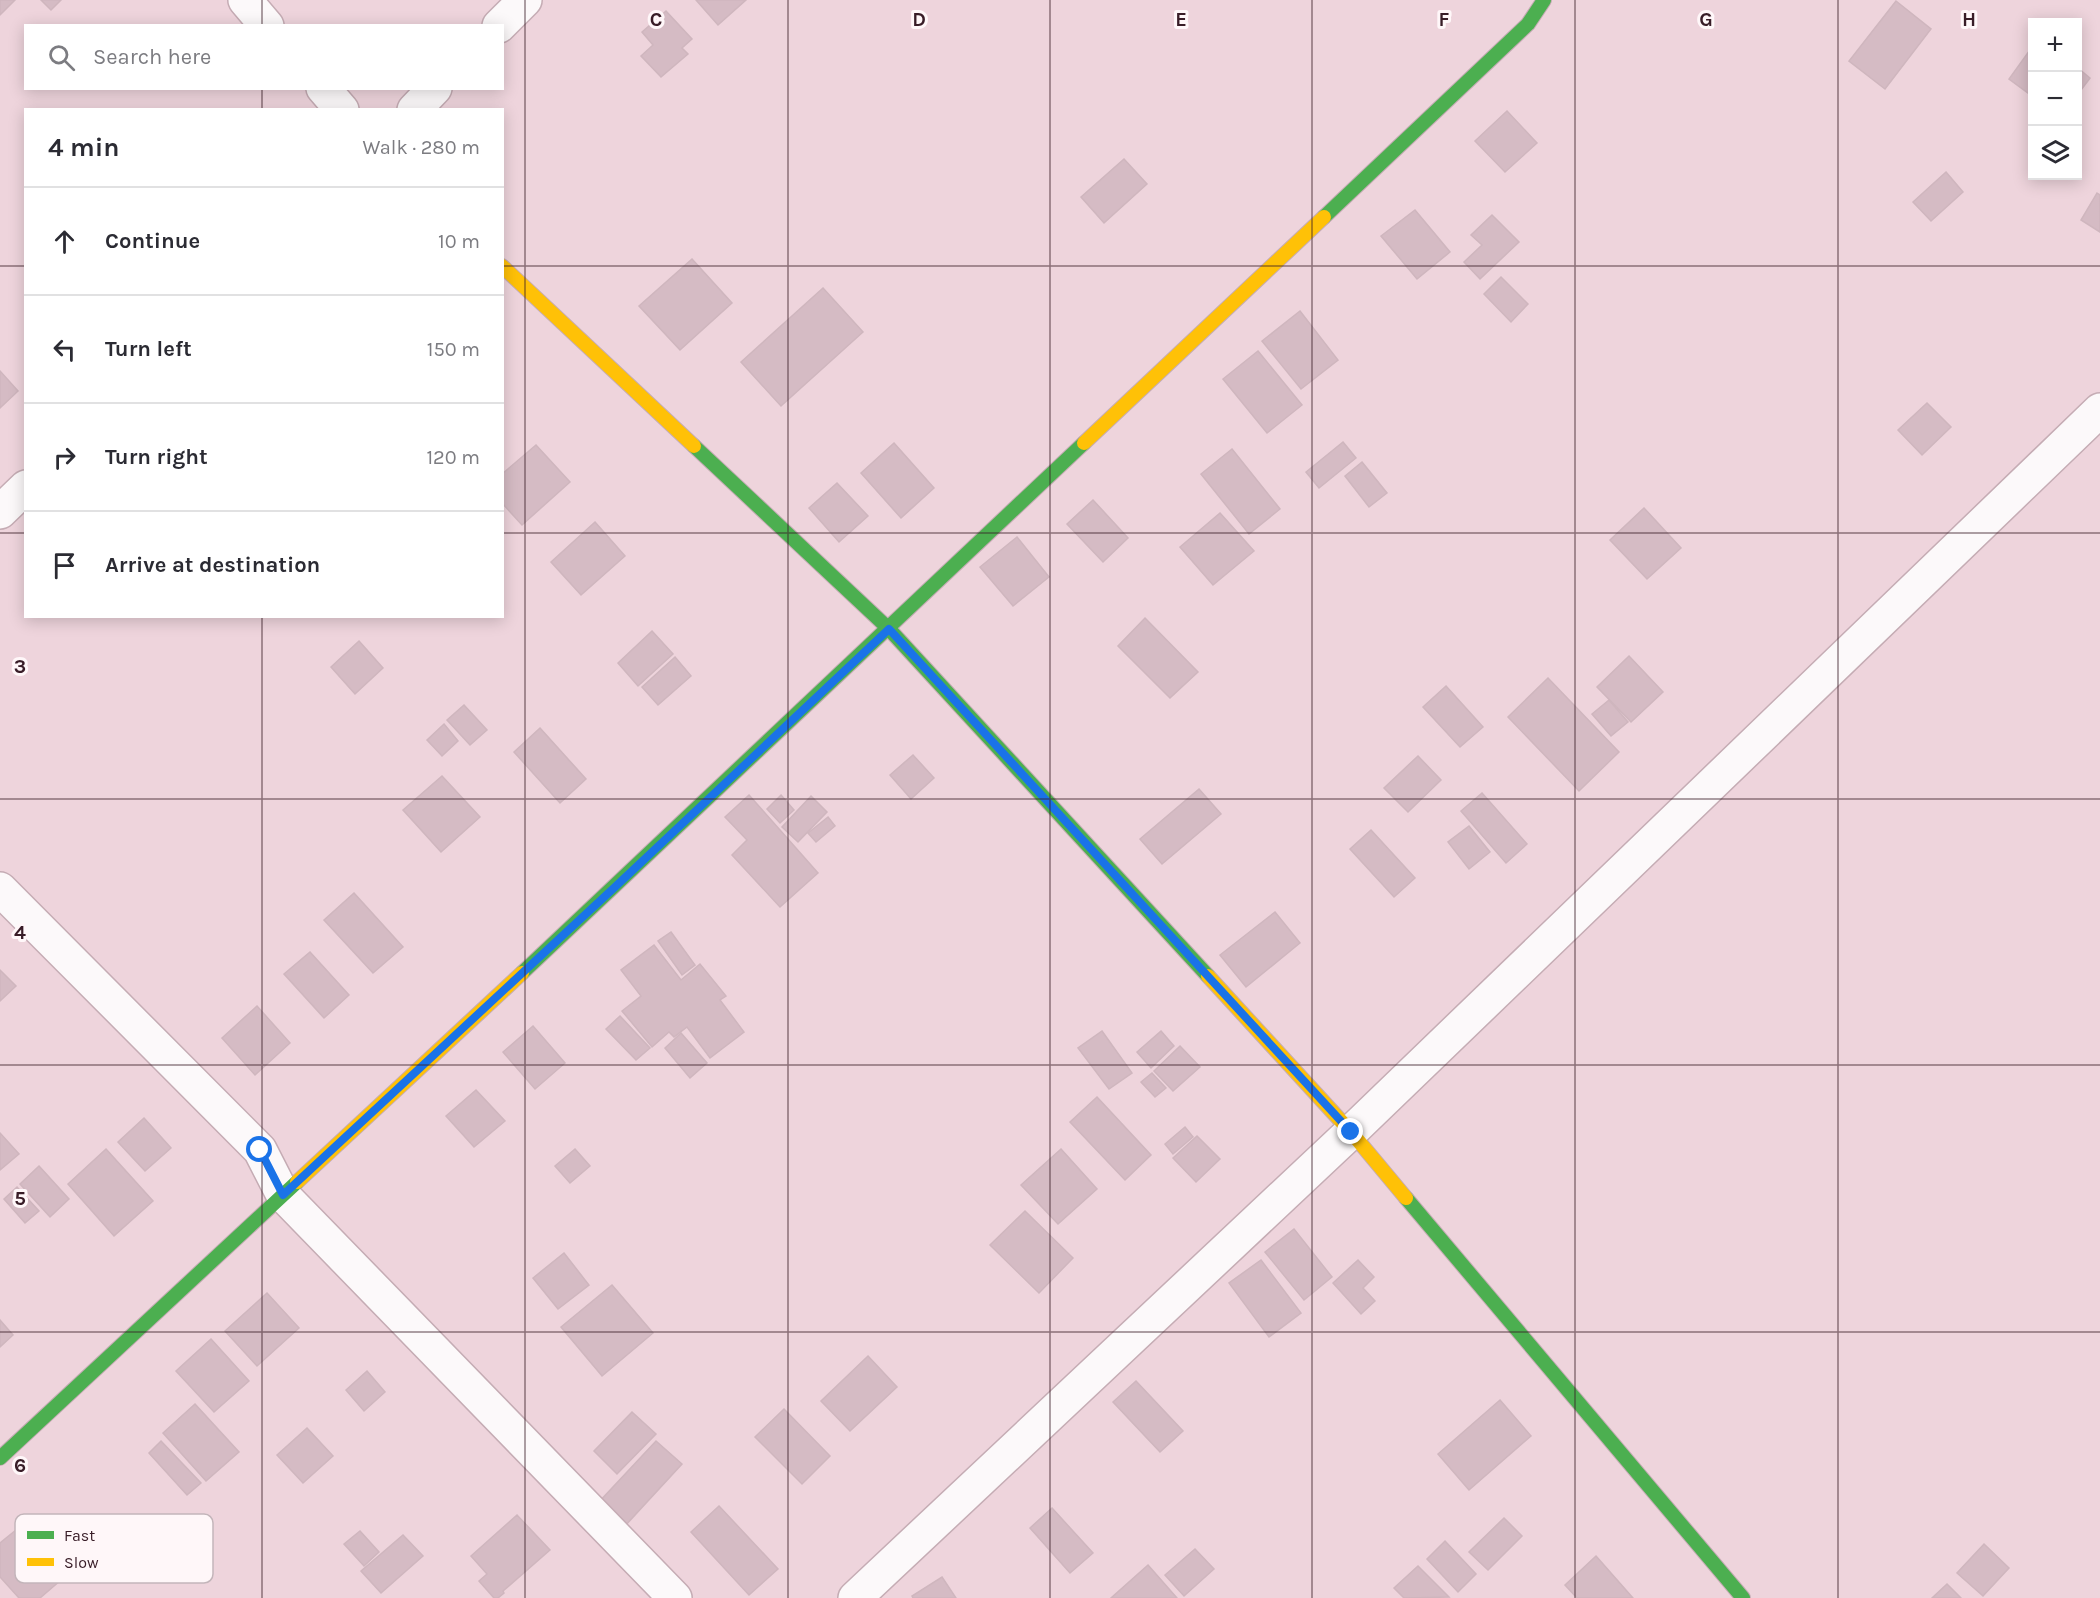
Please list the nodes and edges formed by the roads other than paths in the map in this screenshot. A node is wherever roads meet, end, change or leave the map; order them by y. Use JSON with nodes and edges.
{"nodes":[{"id":1,"x":245,"y":0,"type":"edge"},
{"id":2,"x":525,"y":0,"type":"edge"},
{"id":3,"x":1544,"y":0,"type":"edge"},
{"id":4,"x":265,"y":24,"type":"edge"},
{"id":5,"x":501,"y":24,"type":"edge"},
{"id":6,"x":325,"y":90,"type":"edge"},
{"id":7,"x":433,"y":90,"type":"edge"},
{"id":8,"x":340,"y":108,"type":"edge"},
{"id":9,"x":416,"y":108,"type":"edge"},
{"id":10,"x":504,"y":269,"type":"edge"},
{"id":11,"x":2100,"y":410,"type":"edge"},
{"id":12,"x":24,"y":489,"type":"edge"},
{"id":13,"x":0,"y":512,"type":"edge"},
{"id":14,"x":889,"y":629,"type":"junction"},
{"id":15,"x":0,"y":889,"type":"edge"},
{"id":16,"x":1351,"y":1132,"type":"junction"},
{"id":17,"x":283,"y":1195,"type":"junction"},
{"id":18,"x":0,"y":1458,"type":"edge"},
{"id":19,"x":675,"y":1598,"type":"edge"},
{"id":20,"x":855,"y":1598,"type":"edge"},
{"id":21,"x":1743,"y":1598,"type":"edge"}],
"edges":[{"from":1,"to":4,"type":"street"},
{"from":2,"to":5,"type":"street"},
{"from":3,"to":14,"type":"street"},
{"from":6,"to":8,"type":"street"},
{"from":7,"to":9,"type":"street"},
{"from":10,"to":14,"type":"street"},
{"from":11,"to":16,"type":"street"},
{"from":12,"to":13,"type":"street"},
{"from":14,"to":16,"type":"street"},
{"from":14,"to":17,"type":"street"},
{"from":15,"to":17,"type":"street"},
{"from":16,"to":20,"type":"street"},
{"from":16,"to":21,"type":"street"},
{"from":17,"to":18,"type":"street"},
{"from":17,"to":19,"type":"street"}]}
